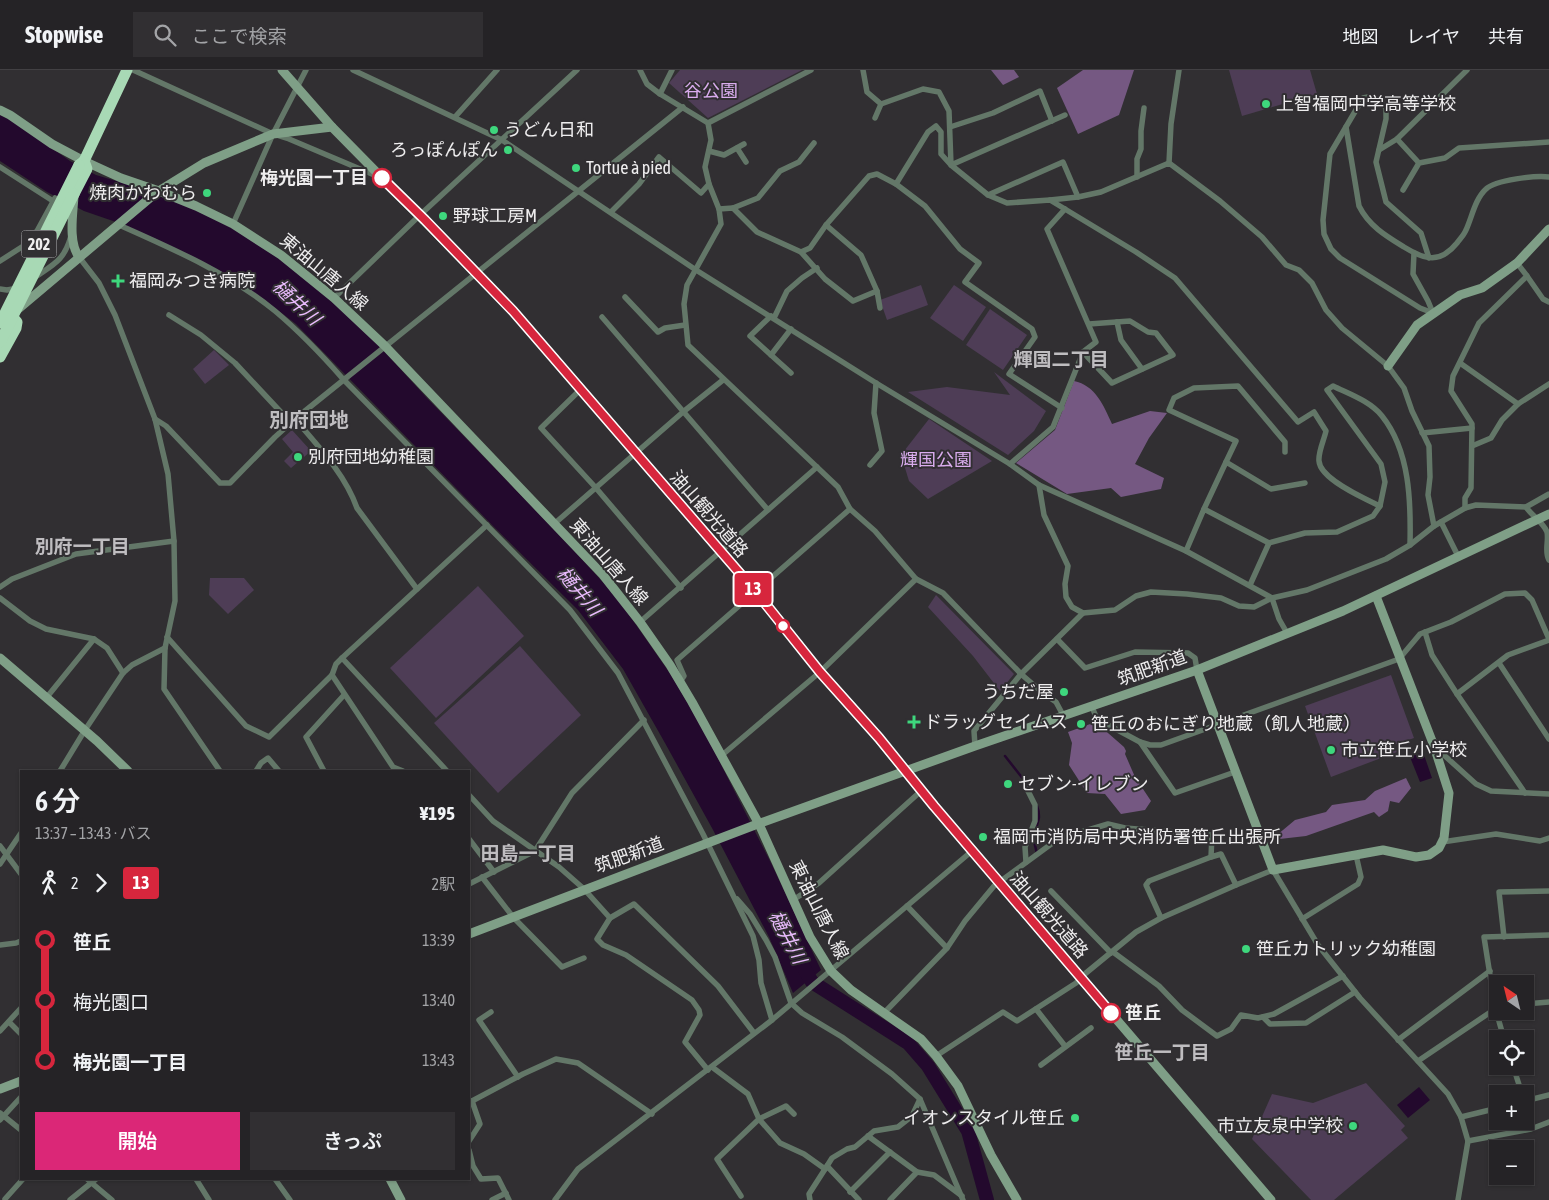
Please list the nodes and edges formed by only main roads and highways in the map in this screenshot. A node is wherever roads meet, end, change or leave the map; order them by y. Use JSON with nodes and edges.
{"nodes":[{"id":1,"x":127,"y":70,"type":"edge"},
{"id":2,"x":72,"y":190,"type":"junction"},
{"id":3,"x":11,"y":315,"type":"road end"},
{"id":4,"x":0,"y":324,"type":"edge"},
{"id":5,"x":0,"y":342,"type":"edge"},
{"id":6,"x":0,"y":357,"type":"edge"}],
"edges":[{"from":1,"to":2,"type":"highway","number":"202"},
{"from":2,"to":4,"type":"highway","number":"202","bridge":true},
{"from":2,"to":5,"type":"highway","number":"202","bridge":true},
{"from":3,"to":6,"type":"highway"}]}
